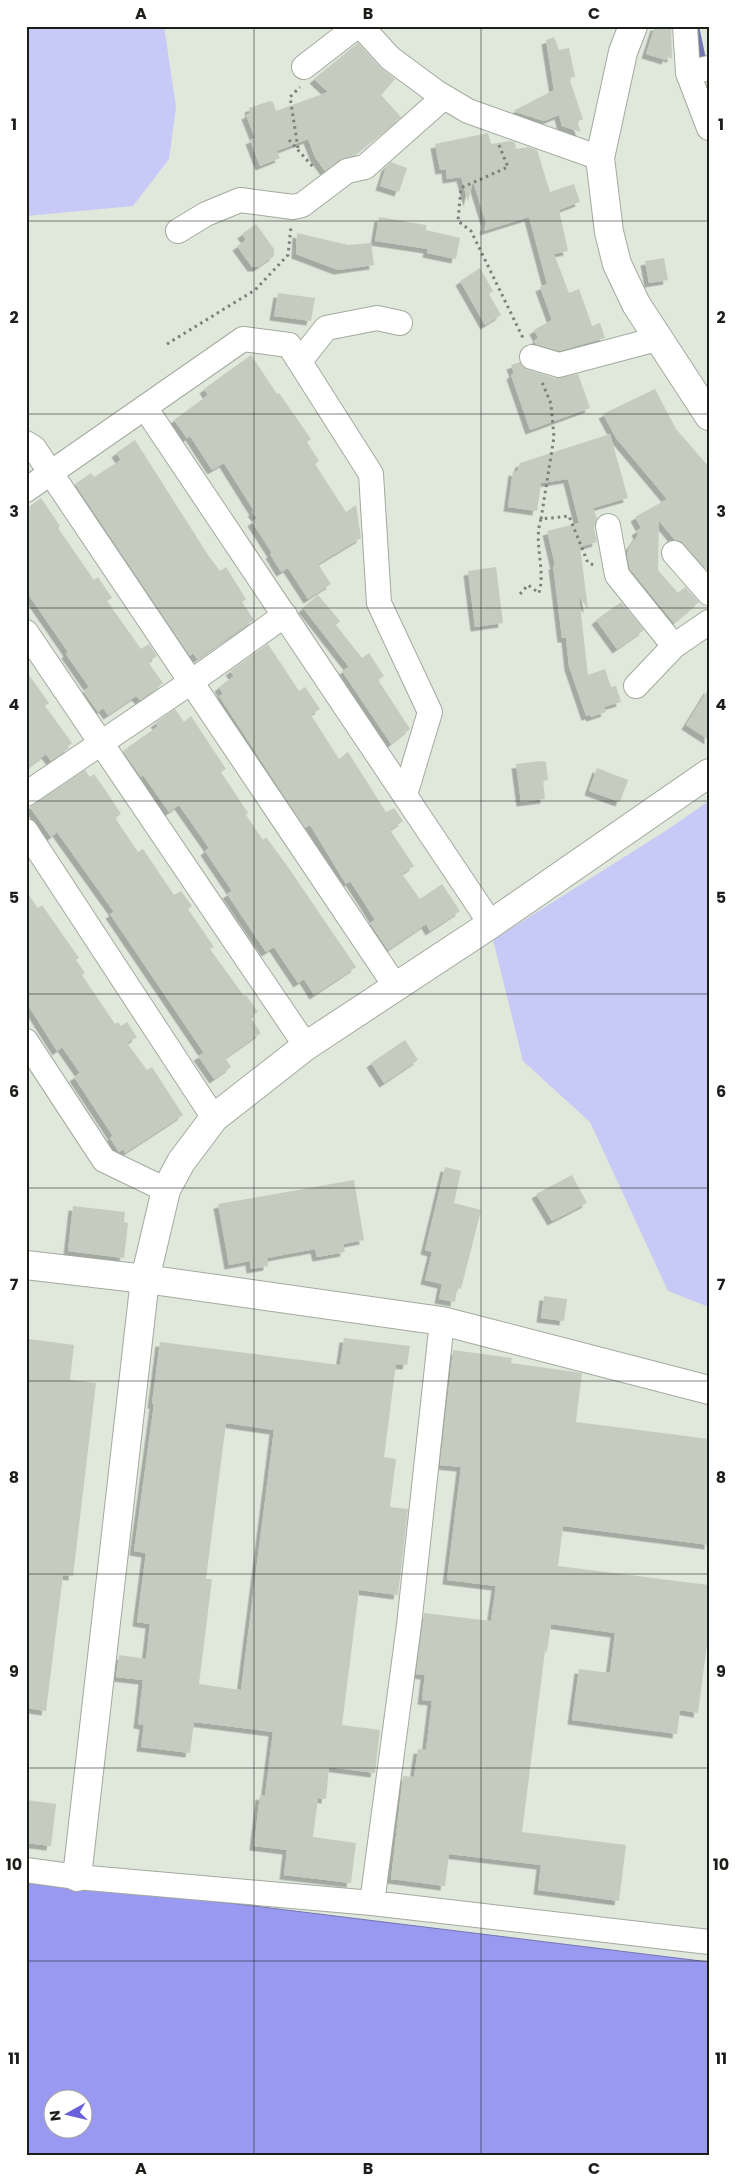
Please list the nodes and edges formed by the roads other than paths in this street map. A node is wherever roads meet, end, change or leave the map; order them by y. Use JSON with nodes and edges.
{"nodes":[{"id":1,"x":357,"y":26,"type":"edge"},
{"id":2,"x":361,"y":26,"type":"edge"},
{"id":3,"x":633,"y":26,"type":"edge"},
{"id":4,"x":685,"y":26,"type":"edge"},
{"id":5,"x":304,"y":67,"type":"road end"},
{"id":6,"x":699,"y":70,"type":"edge"},
{"id":7,"x":444,"y":97,"type":"junction"},
{"id":8,"x":709,"y":128,"type":"edge"},
{"id":9,"x":600,"y":158,"type":"junction"},
{"id":10,"x":178,"y":231,"type":"dead end"},
{"id":11,"x":400,"y":323,"type":"dead end"},
{"id":12,"x":657,"y":339,"type":"junction"},
{"id":13,"x":532,"y":356,"type":"road end"},
{"id":14,"x":300,"y":361,"type":"junction"},
{"id":15,"x":146,"y":409,"type":"junction"},
{"id":16,"x":709,"y":416,"type":"edge"},
{"id":17,"x":26,"y":443,"type":"edge"},
{"id":18,"x":50,"y":474,"type":"junction"},
{"id":19,"x":26,"y":490,"type":"edge"},
{"id":20,"x":608,"y":526,"type":"dead end"},
{"id":21,"x":674,"y":553,"type":"dead end"},
{"id":22,"x":709,"y":593,"type":"edge"},
{"id":23,"x":284,"y":615,"type":"junction"},
{"id":24,"x":709,"y":622,"type":"edge"},
{"id":25,"x":26,"y":632,"type":"edge"},
{"id":26,"x":674,"y":646,"type":"junction"},
{"id":27,"x":191,"y":682,"type":"junction"},
{"id":28,"x":636,"y":686,"type":"dead end"},
{"id":29,"x":102,"y":743,"type":"junction"},
{"id":30,"x":709,"y":773,"type":"edge"},
{"id":31,"x":26,"y":794,"type":"edge"},
{"id":32,"x":405,"y":795,"type":"junction"},
{"id":33,"x":26,"y":831,"type":"edge"},
{"id":34,"x":491,"y":924,"type":"junction"},
{"id":35,"x":396,"y":987,"type":"junction"},
{"id":36,"x":26,"y":1041,"type":"edge"},
{"id":37,"x":306,"y":1046,"type":"junction"},
{"id":38,"x":214,"y":1118,"type":"junction"},
{"id":39,"x":166,"y":1190,"type":"junction"},
{"id":40,"x":26,"y":1265,"type":"edge"},
{"id":41,"x":146,"y":1279,"type":"junction"},
{"id":42,"x":442,"y":1320,"type":"junction"},
{"id":43,"x":709,"y":1390,"type":"edge"},
{"id":44,"x":26,"y":1870,"type":"edge"},
{"id":45,"x":77,"y":1876,"type":"junction"},
{"id":46,"x":372,"y":1903,"type":"junction"},
{"id":47,"x":709,"y":1942,"type":"edge"}],
"edges":[{"from":1,"to":5,"type":"street"},
{"from":2,"to":7,"type":"street"},
{"from":3,"to":9,"type":"street"},
{"from":4,"to":6,"type":"street"},
{"from":6,"to":8,"type":"street"},
{"from":7,"to":9,"type":"street"},
{"from":7,"to":10,"type":"street"},
{"from":9,"to":12,"type":"street"},
{"from":11,"to":14,"type":"street"},
{"from":12,"to":13,"type":"street"},
{"from":12,"to":16,"type":"street"},
{"from":14,"to":15,"type":"street"},
{"from":14,"to":32,"type":"street"},
{"from":15,"to":18,"type":"street"},
{"from":15,"to":23,"type":"street"},
{"from":17,"to":18,"type":"street"},
{"from":18,"to":19,"type":"street"},
{"from":18,"to":27,"type":"street"},
{"from":20,"to":26,"type":"street"},
{"from":21,"to":22,"type":"street"},
{"from":23,"to":27,"type":"street"},
{"from":23,"to":32,"type":"street"},
{"from":24,"to":26,"type":"street"},
{"from":25,"to":29,"type":"street"},
{"from":26,"to":28,"type":"street"},
{"from":27,"to":29,"type":"street"},
{"from":27,"to":35,"type":"street"},
{"from":29,"to":31,"type":"street"},
{"from":29,"to":37,"type":"street"},
{"from":30,"to":34,"type":"street"},
{"from":32,"to":34,"type":"street"},
{"from":33,"to":38,"type":"street"},
{"from":34,"to":35,"type":"street"},
{"from":35,"to":37,"type":"street"},
{"from":36,"to":39,"type":"street"},
{"from":37,"to":38,"type":"street"},
{"from":38,"to":39,"type":"street"},
{"from":39,"to":41,"type":"street"},
{"from":40,"to":41,"type":"street"},
{"from":41,"to":42,"type":"street"},
{"from":41,"to":45,"type":"street"},
{"from":42,"to":43,"type":"street"},
{"from":42,"to":46,"type":"street"},
{"from":44,"to":45,"type":"street"},
{"from":45,"to":46,"type":"street"},
{"from":46,"to":47,"type":"street"}]}
